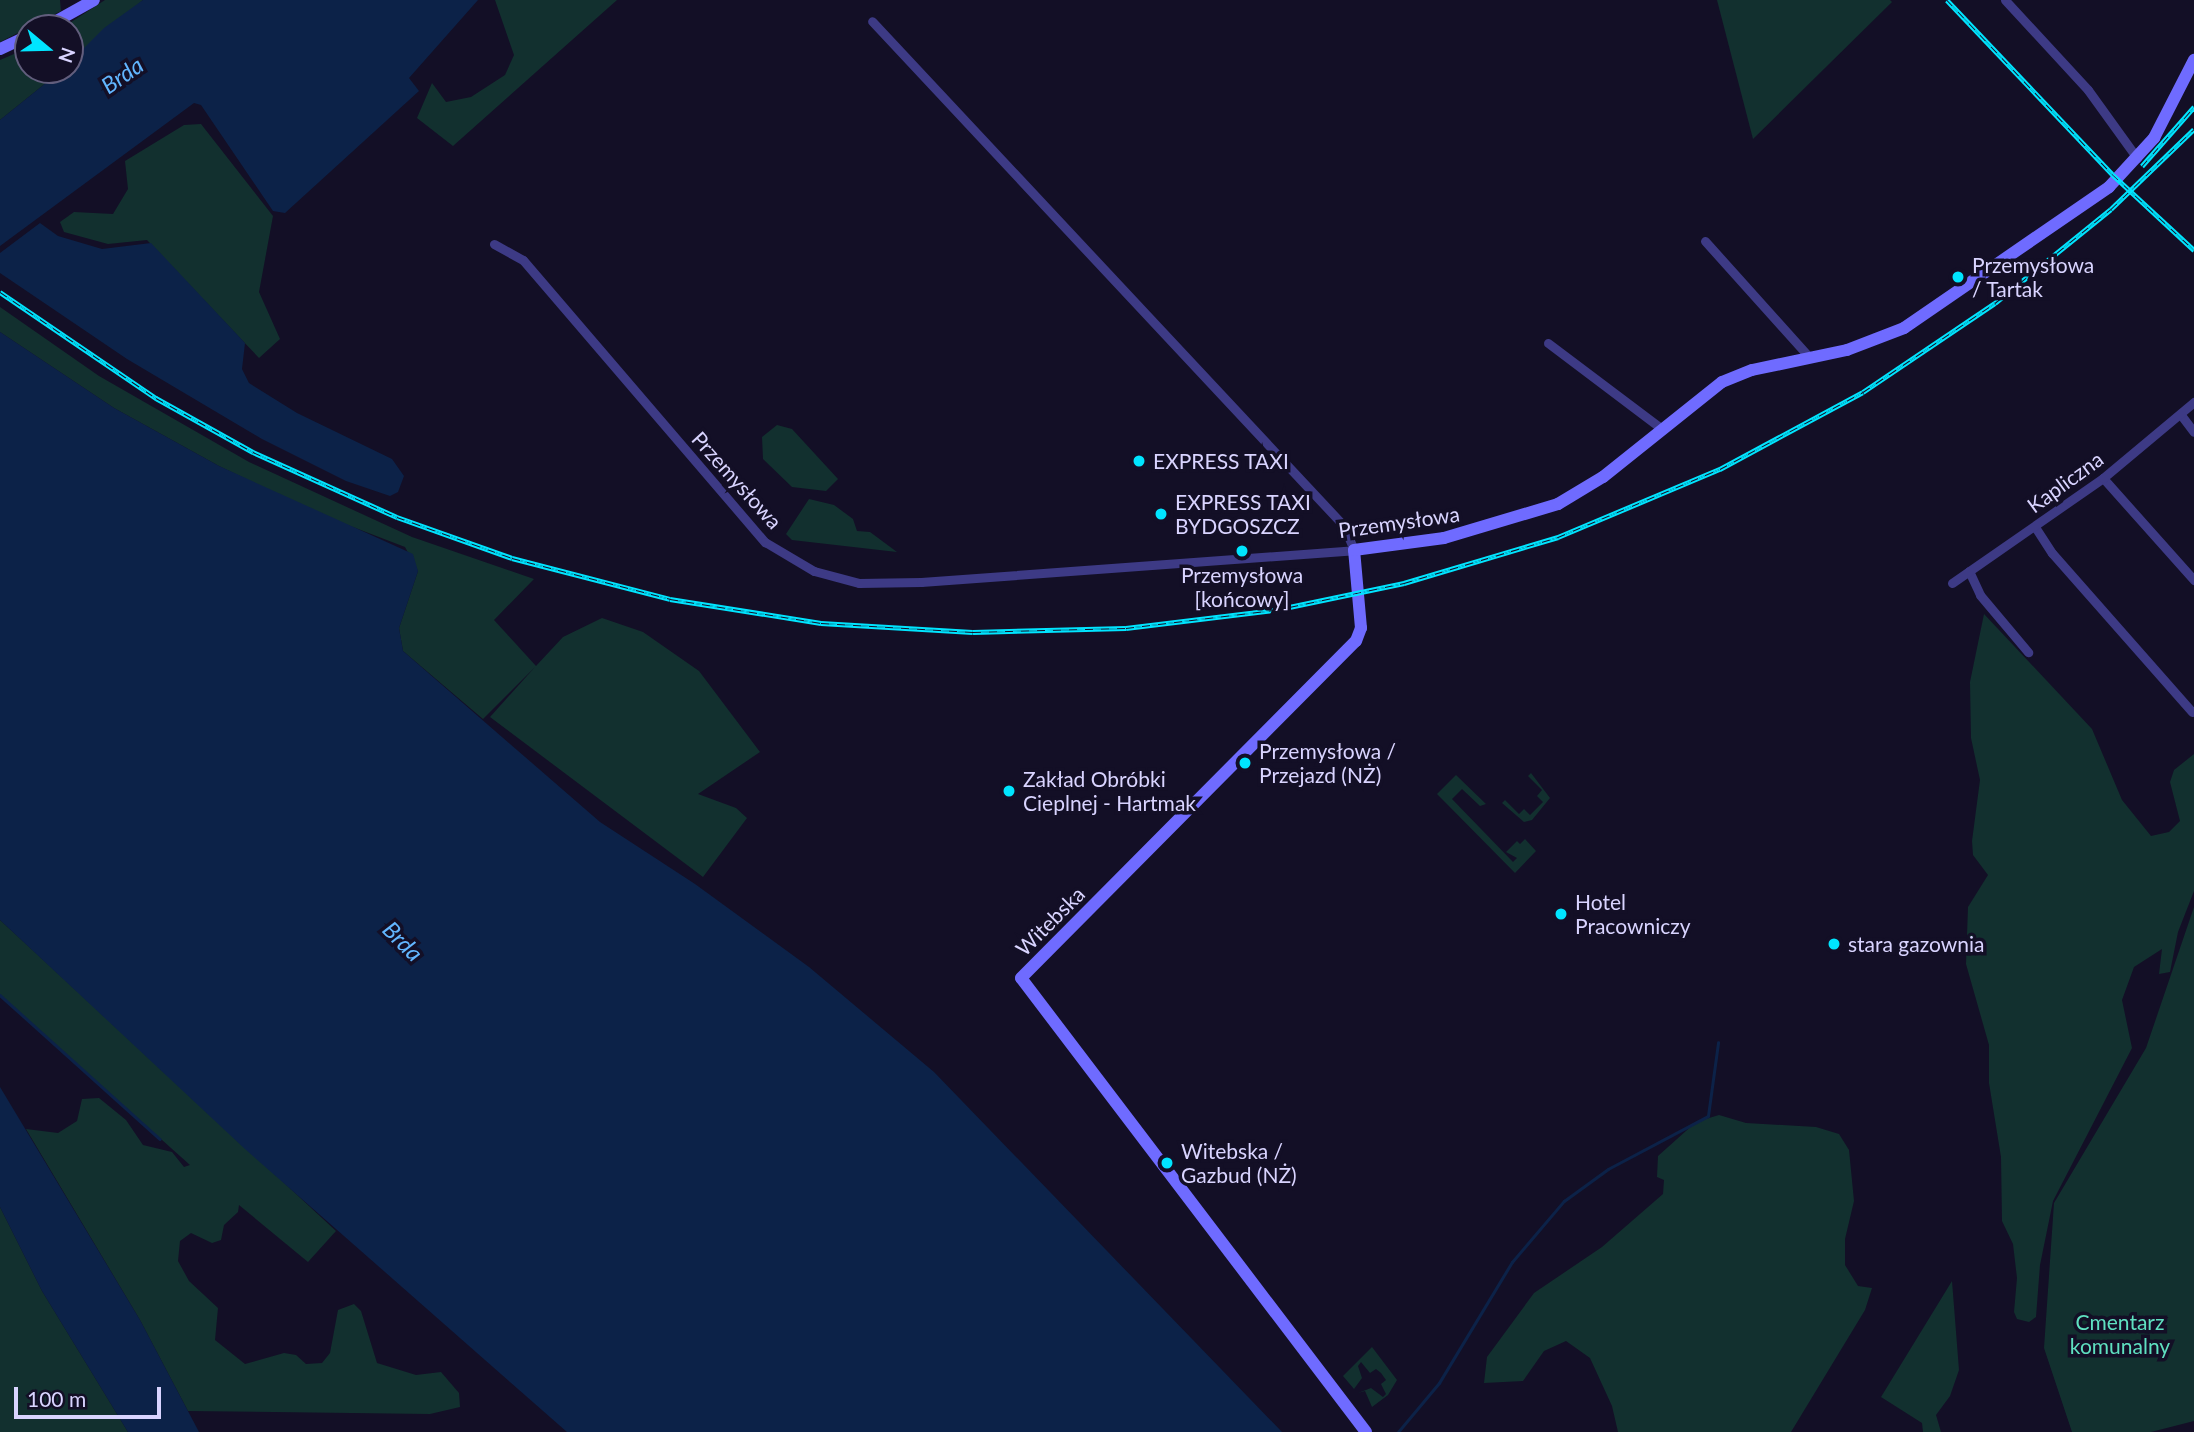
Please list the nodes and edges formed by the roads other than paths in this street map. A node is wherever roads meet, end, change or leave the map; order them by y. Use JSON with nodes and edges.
{"nodes":[{"id":1,"x":94,"y":0,"type":"edge"},
{"id":2,"x":2004,"y":0,"type":"edge"},
{"id":3,"x":69,"y":14,"type":"edge"},
{"id":4,"x":872,"y":22,"type":"dead end"},
{"id":5,"x":2194,"y":60,"type":"edge"},
{"id":6,"x":2137,"y":158,"type":"junction"},
{"id":7,"x":1705,"y":241,"type":"dead end"},
{"id":8,"x":494,"y":244,"type":"dead end"},
{"id":9,"x":1548,"y":343,"type":"dead end"},
{"id":10,"x":1810,"y":358,"type":"junction"},
{"id":11,"x":2194,"y":402,"type":"edge"},
{"id":12,"x":2180,"y":415,"type":"junction"},
{"id":13,"x":1662,"y":429,"type":"junction"},
{"id":14,"x":2194,"y":432,"type":"edge"},
{"id":15,"x":2103,"y":478,"type":"junction"},
{"id":16,"x":2035,"y":527,"type":"junction"},
{"id":17,"x":1354,"y":550,"type":"junction"},
{"id":18,"x":1969,"y":571,"type":"junction"},
{"id":19,"x":2194,"y":580,"type":"edge"},
{"id":20,"x":1952,"y":583,"type":"dead end"},
{"id":21,"x":2028,"y":652,"type":"dead end"},
{"id":22,"x":2192,"y":712,"type":"dead end"},
{"id":23,"x":1366,"y":1432,"type":"edge"}],
"edges":[{"from":1,"to":3,"type":"street"},
{"from":2,"to":6,"type":"street"},
{"from":4,"to":17,"type":"street"},
{"from":5,"to":6,"type":"street","name":"Przemysłowa"},
{"from":6,"to":10,"type":"street","name":"Przemysłowa"},
{"from":7,"to":10,"type":"street"},
{"from":8,"to":17,"type":"street","name":"Przemysłowa"},
{"from":9,"to":13,"type":"street"},
{"from":10,"to":13,"type":"street","name":"Przemysłowa"},
{"from":11,"to":12,"type":"street","name":"Kapliczna"},
{"from":12,"to":14,"type":"street"},
{"from":12,"to":15,"type":"street","name":"Kapliczna"},
{"from":13,"to":17,"type":"street","name":"Przemysłowa"},
{"from":15,"to":16,"type":"street","name":"Kapliczna"},
{"from":15,"to":19,"type":"street"},
{"from":16,"to":18,"type":"street","name":"Kapliczna"},
{"from":16,"to":22,"type":"street"},
{"from":17,"to":23,"type":"street","name":"Witebska"},
{"from":18,"to":20,"type":"street","name":"Kapliczna"},
{"from":18,"to":21,"type":"street"}]}
